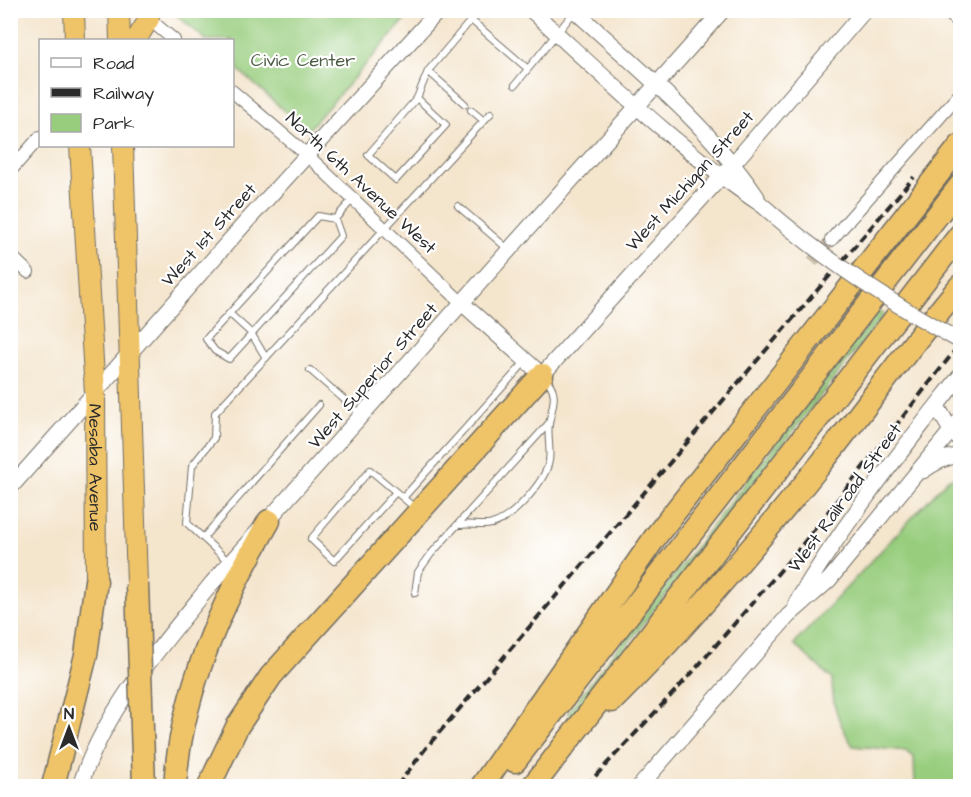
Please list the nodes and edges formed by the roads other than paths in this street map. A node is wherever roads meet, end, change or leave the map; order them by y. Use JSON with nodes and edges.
{"nodes":[{"id":1,"x":74,"y":10,"type":"edge"},
{"id":2,"x":119,"y":10,"type":"edge"},
{"id":3,"x":440,"y":10,"type":"edge"},
{"id":4,"x":531,"y":10,"type":"edge"},
{"id":5,"x":723,"y":10,"type":"edge"},
{"id":6,"x":865,"y":10,"type":"edge"},
{"id":7,"x":948,"y":10,"type":"edge"},
{"id":8,"x":575,"y":11,"type":"edge"},
{"id":9,"x":152,"y":15,"type":"edge"},
{"id":10,"x":960,"y":22,"type":"edge"},
{"id":11,"x":557,"y":34,"type":"junction"},
{"id":12,"x":75,"y":39,"type":"edge"},
{"id":13,"x":120,"y":39,"type":"edge"},
{"id":14,"x":137,"y":39,"type":"edge"},
{"id":15,"x":173,"y":39,"type":"edge"},
{"id":16,"x":528,"y":69,"type":"junction"},
{"id":17,"x":428,"y":71,"type":"junction"},
{"id":18,"x":657,"y":84,"type":"junction"},
{"id":19,"x":515,"y":85,"type":"dead end"},
{"id":20,"x":234,"y":93,"type":"edge"},
{"id":21,"x":960,"y":94,"type":"edge"},
{"id":22,"x":417,"y":98,"type":"junction"},
{"id":23,"x":465,"y":104,"type":"dead end"},
{"id":24,"x":636,"y":108,"type":"junction"},
{"id":25,"x":471,"y":110,"type":"dead end"},
{"id":26,"x":491,"y":113,"type":"dead end"},
{"id":27,"x":484,"y":121,"type":"junction"},
{"id":28,"x":39,"y":138,"type":"edge"},
{"id":29,"x":960,"y":146,"type":"edge"},
{"id":30,"x":80,"y":147,"type":"edge"},
{"id":31,"x":123,"y":147,"type":"edge"},
{"id":32,"x":307,"y":155,"type":"junction"},
{"id":33,"x":733,"y":163,"type":"junction"},
{"id":34,"x":10,"y":171,"type":"edge"},
{"id":35,"x":720,"y":177,"type":"junction"},
{"id":36,"x":960,"y":186,"type":"edge"},
{"id":37,"x":354,"y":199,"type":"junction"},
{"id":38,"x":762,"y":205,"type":"junction"},
{"id":39,"x":459,"y":206,"type":"dead end"},
{"id":40,"x":335,"y":219,"type":"junction"},
{"id":41,"x":386,"y":229,"type":"junction"},
{"id":42,"x":960,"y":235,"type":"edge"},
{"id":43,"x":831,"y":240,"type":"tunnel mouth"},
{"id":44,"x":510,"y":250,"type":"junction"},
{"id":45,"x":10,"y":255,"type":"edge"},
{"id":46,"x":25,"y":269,"type":"joint"},
{"id":47,"x":10,"y":279,"type":"edge"},
{"id":48,"x":856,"y":279,"type":"junction"},
{"id":49,"x":960,"y":286,"type":"edge"},
{"id":50,"x":462,"y":303,"type":"junction"},
{"id":51,"x":230,"y":314,"type":"junction"},
{"id":52,"x":929,"y":323,"type":"junction"},
{"id":53,"x":251,"y":333,"type":"junction"},
{"id":54,"x":960,"y":340,"type":"edge"},
{"id":55,"x":129,"y":354,"type":"junction"},
{"id":56,"x":266,"y":358,"type":"junction"},
{"id":57,"x":534,"y":368,"type":"junction"},
{"id":58,"x":310,"y":370,"type":"dead end"},
{"id":59,"x":960,"y":375,"type":"edge"},
{"id":60,"x":95,"y":393,"type":"junction"},
{"id":61,"x":319,"y":405,"type":"dead end"},
{"id":62,"x":937,"y":406,"type":"junction"},
{"id":63,"x":363,"y":416,"type":"junction"},
{"id":64,"x":549,"y":423,"type":"junction"},
{"id":65,"x":958,"y":428,"type":"edge"},
{"id":66,"x":960,"y":456,"type":"edge"},
{"id":67,"x":13,"y":479,"type":"edge"},
{"id":68,"x":913,"y":479,"type":"junction"},
{"id":69,"x":396,"y":492,"type":"junction"},
{"id":70,"x":410,"y":504,"type":"junction"},
{"id":71,"x":269,"y":521,"type":"junction"},
{"id":72,"x":459,"y":525,"type":"junction"},
{"id":73,"x":203,"y":538,"type":"junction"},
{"id":74,"x":230,"y":563,"type":"junction"},
{"id":75,"x":96,"y":581,"type":"joint"},
{"id":76,"x":137,"y":584,"type":"joint"},
{"id":77,"x":415,"y":593,"type":"dead end"},
{"id":78,"x":788,"y":616,"type":"junction"},
{"id":79,"x":552,"y":762,"type":"junction"},
{"id":80,"x":53,"y":786,"type":"edge"},
{"id":81,"x":80,"y":786,"type":"edge"},
{"id":82,"x":144,"y":786,"type":"edge"},
{"id":83,"x":175,"y":786,"type":"edge"},
{"id":84,"x":209,"y":786,"type":"edge"},
{"id":85,"x":482,"y":786,"type":"edge"},
{"id":86,"x":496,"y":786,"type":"edge"},
{"id":87,"x":533,"y":786,"type":"edge"},
{"id":88,"x":640,"y":786,"type":"edge"}],
"edges":[{"from":1,"to":12,"type":"highway"},
{"from":2,"to":13,"type":"highway"},
{"from":3,"to":32,"type":"street","name":"West 1st Street"},
{"from":4,"to":11,"type":"street"},
{"from":5,"to":18,"type":"street","name":"West Superior Street"},
{"from":6,"to":33,"type":"street","name":"West Michigan Street"},
{"from":7,"to":10,"type":"street"},
{"from":8,"to":11,"type":"lane"},
{"from":8,"to":18,"type":"street"},
{"from":9,"to":14,"type":"highway"},
{"from":9,"to":15,"type":"street"},
{"from":11,"to":16,"type":"lane"},
{"from":11,"to":24,"type":"street"},
{"from":16,"to":17,"type":"lane"},
{"from":16,"to":19,"type":"lane"},
{"from":17,"to":22,"type":"lane"},
{"from":17,"to":23,"type":"lane"},
{"from":18,"to":24,"type":"street","name":"West Superior Street"},
{"from":18,"to":33,"type":"street"},
{"from":20,"to":32,"type":"street","name":"North 6th Avenue West"},
{"from":21,"to":43,"type":"street"},
{"from":22,"to":22,"type":"lane"},
{"from":24,"to":35,"type":"street"},
{"from":24,"to":44,"type":"street","name":"West Superior Street"},
{"from":25,"to":27,"type":"lane"},
{"from":26,"to":27,"type":"lane"},
{"from":27,"to":41,"type":"lane"},
{"from":28,"to":34,"type":"street"},
{"from":29,"to":48,"type":"highway"},
{"from":30,"to":60,"type":"highway","name":"Mesaba Avenue"},
{"from":31,"to":55,"type":"highway"},
{"from":32,"to":37,"type":"street","name":"North 6th Avenue West"},
{"from":32,"to":55,"type":"street","name":"West 1st Street"},
{"from":33,"to":35,"type":"street","name":"West Michigan Street"},
{"from":33,"to":38,"type":"street"},
{"from":35,"to":38,"type":"street"},
{"from":35,"to":57,"type":"street","name":"West Michigan Street"},
{"from":36,"to":86,"type":"highway"},
{"from":37,"to":40,"type":"lane"},
{"from":37,"to":41,"type":"street","name":"North 6th Avenue West"},
{"from":38,"to":48,"type":"street","bridge":true},
{"from":39,"to":44,"type":"lane"},
{"from":40,"to":51,"type":"lane"},
{"from":40,"to":53,"type":"lane"},
{"from":41,"to":50,"type":"street","name":"North 6th Avenue West"},
{"from":41,"to":56,"type":"lane"},
{"from":42,"to":79,"type":"highway"},
{"from":44,"to":50,"type":"street","name":"West Superior Street"},
{"from":45,"to":46,"type":"street"},
{"from":46,"to":47,"type":"lane"},
{"from":48,"to":52,"type":"street","bridge":true},
{"from":48,"to":85,"type":"highway"},
{"from":49,"to":52,"type":"highway"},
{"from":50,"to":57,"type":"street"},
{"from":50,"to":63,"type":"street","name":"West Superior Street"},
{"from":51,"to":53,"type":"lane"},
{"from":51,"to":53,"type":"lane"},
{"from":52,"to":54,"type":"street","bridge":true},
{"from":52,"to":79,"type":"highway"},
{"from":53,"to":56,"type":"lane"},
{"from":55,"to":60,"type":"street","name":"West 1st Street"},
{"from":55,"to":76,"type":"highway"},
{"from":56,"to":73,"type":"lane"},
{"from":57,"to":64,"type":"lane"},
{"from":57,"to":70,"type":"highway"},
{"from":58,"to":63,"type":"lane"},
{"from":59,"to":62,"type":"street","name":"West Railroad Street"},
{"from":60,"to":67,"type":"street","name":"West 1st Street"},
{"from":60,"to":75,"type":"highway","name":"Mesaba Avenue"},
{"from":61,"to":73,"type":"lane"},
{"from":62,"to":65,"type":"street"},
{"from":62,"to":78,"type":"street","name":"West Railroad Street"},
{"from":63,"to":71,"type":"street","name":"West Superior Street"},
{"from":64,"to":72,"type":"lane"},
{"from":64,"to":72,"type":"lane"},
{"from":65,"to":68,"type":"street","name":"West Railroad Street"},
{"from":66,"to":68,"type":"street"},
{"from":68,"to":78,"type":"street","name":"West Railroad Street"},
{"from":69,"to":69,"type":"lane"},
{"from":69,"to":70,"type":"lane"},
{"from":70,"to":84,"type":"highway"},
{"from":71,"to":74,"type":"street","name":"West Superior Street"},
{"from":71,"to":83,"type":"highway"},
{"from":72,"to":77,"type":"lane"},
{"from":73,"to":74,"type":"lane"},
{"from":74,"to":81,"type":"street","name":"West Superior Street"},
{"from":75,"to":80,"type":"highway","name":"Mesaba Avenue"},
{"from":76,"to":82,"type":"highway","bridge":true},
{"from":78,"to":88,"type":"street","name":"West Railroad Street"},
{"from":79,"to":87,"type":"highway"}]}
